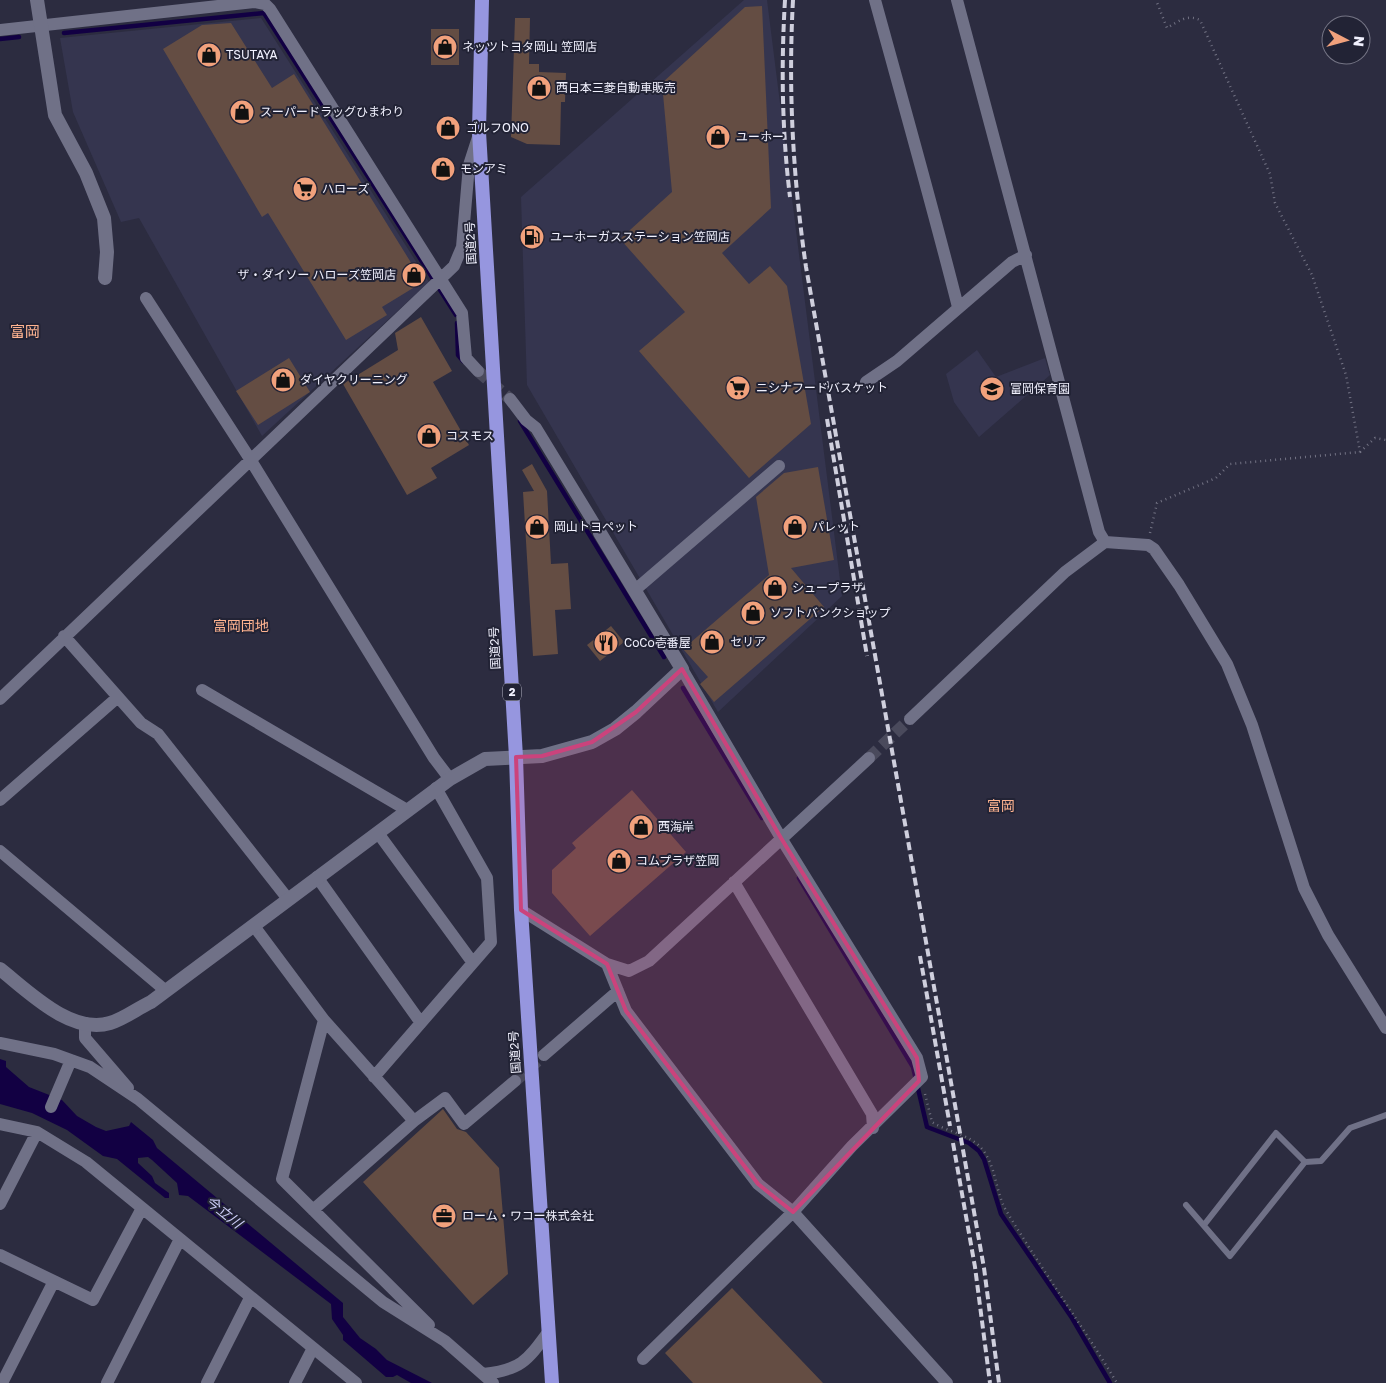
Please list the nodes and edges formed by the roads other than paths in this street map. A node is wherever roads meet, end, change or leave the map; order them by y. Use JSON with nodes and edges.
{"nodes":[{"id":1,"x":37,"y":0,"type":"edge"},
{"id":2,"x":482,"y":0,"type":"edge"},
{"id":3,"x":875,"y":0,"type":"edge"},
{"id":4,"x":957,"y":0,"type":"edge"},
{"id":5,"x":41,"y":26,"type":"junction"},
{"id":6,"x":0,"y":30,"type":"edge"},
{"id":7,"x":479,"y":132,"type":"junction"},
{"id":8,"x":1026,"y":255,"type":"junction"},
{"id":9,"x":104,"y":278,"type":"dead end"},
{"id":10,"x":437,"y":282,"type":"junction"},
{"id":11,"x":146,"y":298,"type":"dead end"},
{"id":12,"x":958,"y":307,"type":"junction"},
{"id":13,"x":478,"y":371,"type":"tunnel mouth"},
{"id":14,"x":866,"y":382,"type":"dead end"},
{"id":15,"x":510,"y":399,"type":"tunnel mouth"},
{"id":16,"x":250,"y":459,"type":"junction"},
{"id":17,"x":778,"y":466,"type":"dead end"},
{"id":18,"x":600,"y":533,"type":"joint"},
{"id":19,"x":1105,"y":542,"type":"junction"},
{"id":20,"x":635,"y":590,"type":"junction"},
{"id":21,"x":64,"y":636,"type":"junction"},
{"id":22,"x":682,"y":669,"type":"junction"},
{"id":23,"x":202,"y":690,"type":"dead end"},
{"id":24,"x":118,"y":697,"type":"junction"},
{"id":25,"x":0,"y":699,"type":"edge"},
{"id":26,"x":910,"y":719,"type":"tunnel mouth"},
{"id":27,"x":516,"y":757,"type":"junction"},
{"id":28,"x":869,"y":758,"type":"tunnel mouth"},
{"id":29,"x":450,"y":779,"type":"junction"},
{"id":30,"x":436,"y":788,"type":"junction"},
{"id":31,"x":0,"y":800,"type":"edge"},
{"id":32,"x":407,"y":810,"type":"junction"},
{"id":33,"x":378,"y":833,"type":"junction"},
{"id":34,"x":777,"y":841,"type":"junction"},
{"id":35,"x":0,"y":852,"type":"edge"},
{"id":36,"x":317,"y":877,"type":"junction"},
{"id":37,"x":734,"y":882,"type":"junction"},
{"id":38,"x":288,"y":899,"type":"junction"},
{"id":39,"x":521,"y":910,"type":"junction"},
{"id":40,"x":254,"y":926,"type":"junction"},
{"id":41,"x":473,"y":963,"type":"junction"},
{"id":42,"x":607,"y":964,"type":"junction"},
{"id":43,"x":0,"y":969,"type":"edge"},
{"id":44,"x":166,"y":991,"type":"junction"},
{"id":45,"x":618,"y":991,"type":"junction"},
{"id":46,"x":324,"y":1020,"type":"junction"},
{"id":47,"x":85,"y":1024,"type":"junction"},
{"id":48,"x":421,"y":1024,"type":"junction"},
{"id":49,"x":1386,"y":1028,"type":"edge"},
{"id":50,"x":0,"y":1043,"type":"edge"},
{"id":51,"x":544,"y":1055,"type":"tunnel mouth"},
{"id":52,"x":69,"y":1065,"type":"junction"},
{"id":53,"x":374,"y":1077,"type":"junction"},
{"id":54,"x":515,"y":1081,"type":"tunnel mouth"},
{"id":55,"x":138,"y":1099,"type":"junction"},
{"id":56,"x":51,"y":1107,"type":"dead end"},
{"id":57,"x":1386,"y":1115,"type":"edge"},
{"id":58,"x":414,"y":1121,"type":"junction"},
{"id":59,"x":0,"y":1124,"type":"edge"},
{"id":60,"x":873,"y":1128,"type":"junction"},
{"id":61,"x":37,"y":1132,"type":"junction"},
{"id":62,"x":1305,"y":1162,"type":"junction"},
{"id":63,"x":0,"y":1204,"type":"edge"},
{"id":64,"x":1186,"y":1205,"type":"dead end"},
{"id":65,"x":142,"y":1208,"type":"junction"},
{"id":66,"x":313,"y":1210,"type":"junction"},
{"id":67,"x":793,"y":1212,"type":"junction"},
{"id":68,"x":1204,"y":1225,"type":"junction"},
{"id":69,"x":180,"y":1239,"type":"junction"},
{"id":70,"x":0,"y":1255,"type":"edge"},
{"id":71,"x":54,"y":1281,"type":"junction"},
{"id":72,"x":250,"y":1298,"type":"junction"},
{"id":73,"x":549,"y":1331,"type":"junction"},
{"id":74,"x":445,"y":1340,"type":"junction"},
{"id":75,"x":313,"y":1348,"type":"junction"},
{"id":76,"x":643,"y":1359,"type":"dead end"},
{"id":77,"x":483,"y":1374,"type":"junction"},
{"id":78,"x":6,"y":1382,"type":"edge"},
{"id":79,"x":107,"y":1383,"type":"edge"},
{"id":80,"x":207,"y":1383,"type":"edge"},
{"id":81,"x":295,"y":1383,"type":"edge"},
{"id":82,"x":356,"y":1383,"type":"edge"},
{"id":83,"x":493,"y":1383,"type":"edge"},
{"id":84,"x":552,"y":1383,"type":"edge"},
{"id":85,"x":947,"y":1383,"type":"edge"}],
"edges":[{"from":1,"to":5,"type":"street"},
{"from":2,"to":7,"type":"highway","name":"国道2号","number":"2"},
{"from":3,"to":12,"type":"street"},
{"from":4,"to":8,"type":"street"},
{"from":5,"to":6,"type":"street"},
{"from":5,"to":9,"type":"street"},
{"from":5,"to":10,"type":"street"},
{"from":7,"to":10,"type":"street"},
{"from":7,"to":27,"type":"highway","name":"国道2号","number":"2"},
{"from":8,"to":12,"type":"street"},
{"from":8,"to":19,"type":"street"},
{"from":10,"to":13,"type":"street"},
{"from":10,"to":16,"type":"street"},
{"from":11,"to":16,"type":"street"},
{"from":12,"to":14,"type":"street"},
{"from":15,"to":18,"type":"street"},
{"from":16,"to":21,"type":"street"},
{"from":16,"to":29,"type":"street"},
{"from":17,"to":20,"type":"street"},
{"from":18,"to":20,"type":"street"},
{"from":19,"to":26,"type":"street"},
{"from":19,"to":49,"type":"street"},
{"from":20,"to":22,"type":"street"},
{"from":21,"to":24,"type":"street"},
{"from":21,"to":25,"type":"street"},
{"from":22,"to":27,"type":"street"},
{"from":22,"to":34,"type":"street"},
{"from":23,"to":32,"type":"street"},
{"from":24,"to":31,"type":"street"},
{"from":24,"to":38,"type":"street"},
{"from":27,"to":29,"type":"street"},
{"from":27,"to":39,"type":"highway","name":"国道2号","number":"2"},
{"from":28,"to":34,"type":"street"},
{"from":29,"to":30,"type":"street"},
{"from":30,"to":32,"type":"street"},
{"from":30,"to":41,"type":"street"},
{"from":32,"to":33,"type":"street"},
{"from":33,"to":36,"type":"street"},
{"from":33,"to":41,"type":"street"},
{"from":34,"to":37,"type":"street"},
{"from":34,"to":60,"type":"street"},
{"from":35,"to":44,"type":"street"},
{"from":36,"to":38,"type":"street"},
{"from":36,"to":48,"type":"street"},
{"from":37,"to":42,"type":"street"},
{"from":37,"to":60,"type":"street"},
{"from":38,"to":40,"type":"street"},
{"from":39,"to":42,"type":"street"},
{"from":39,"to":73,"type":"highway","name":"国道2号","number":"2"},
{"from":40,"to":44,"type":"street"},
{"from":40,"to":46,"type":"street"},
{"from":41,"to":48,"type":"street"},
{"from":42,"to":45,"type":"street"},
{"from":43,"to":47,"type":"street"},
{"from":44,"to":47,"type":"street"},
{"from":45,"to":51,"type":"street"},
{"from":45,"to":67,"type":"street"},
{"from":46,"to":53,"type":"street"},
{"from":46,"to":66,"type":"street"},
{"from":47,"to":55,"type":"street"},
{"from":48,"to":53,"type":"street"},
{"from":50,"to":52,"type":"street"},
{"from":52,"to":55,"type":"street"},
{"from":52,"to":56,"type":"street"},
{"from":53,"to":58,"type":"street"},
{"from":54,"to":58,"type":"street"},
{"from":55,"to":74,"type":"street"},
{"from":57,"to":62,"type":"lane"},
{"from":58,"to":66,"type":"street"},
{"from":59,"to":61,"type":"street"},
{"from":60,"to":67,"type":"street"},
{"from":61,"to":63,"type":"street"},
{"from":61,"to":65,"type":"street"},
{"from":62,"to":68,"type":"lane"},
{"from":62,"to":68,"type":"lane"},
{"from":64,"to":68,"type":"lane"},
{"from":65,"to":69,"type":"street"},
{"from":65,"to":71,"type":"street"},
{"from":66,"to":74,"type":"street"},
{"from":67,"to":76,"type":"street"},
{"from":67,"to":85,"type":"street"},
{"from":69,"to":72,"type":"street"},
{"from":69,"to":79,"type":"street"},
{"from":70,"to":71,"type":"street"},
{"from":71,"to":78,"type":"street"},
{"from":72,"to":75,"type":"street"},
{"from":72,"to":80,"type":"street"},
{"from":73,"to":77,"type":"street"},
{"from":73,"to":84,"type":"highway","name":"国道2号","number":"2"},
{"from":74,"to":77,"type":"street"},
{"from":75,"to":81,"type":"street"},
{"from":75,"to":82,"type":"street"},
{"from":77,"to":83,"type":"street"}]}
